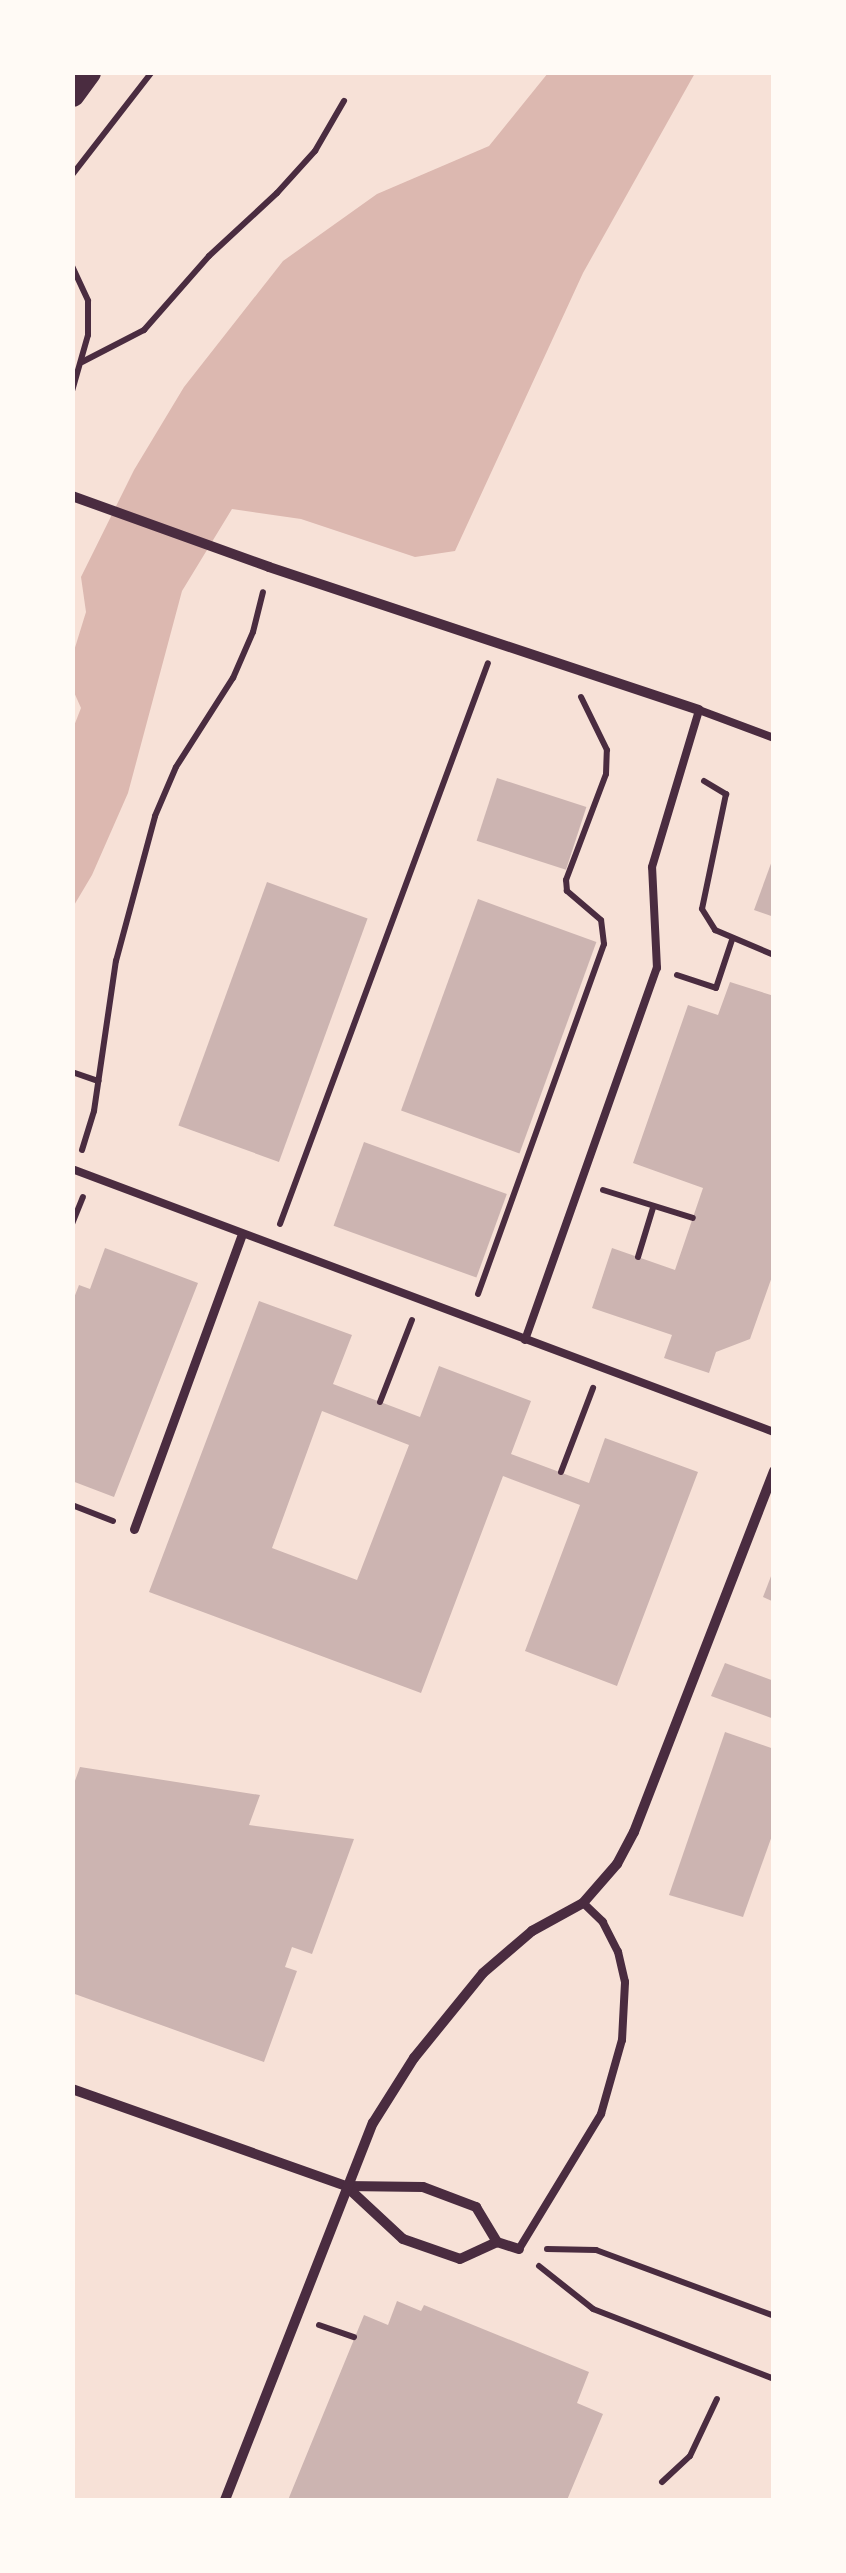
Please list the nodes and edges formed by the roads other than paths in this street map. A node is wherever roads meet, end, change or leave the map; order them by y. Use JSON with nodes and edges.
{"nodes":[{"id":1,"x":88,"y":72,"type":"edge"},
{"id":2,"x":72,"y":94,"type":"edge"},
{"id":3,"x":72,"y":496,"type":"edge"},
{"id":4,"x":698,"y":710,"type":"junction"},
{"id":5,"x":774,"y":738,"type":"edge"},
{"id":6,"x":74,"y":1170,"type":"edge"},
{"id":7,"x":242,"y":1234,"type":"junction"},
{"id":8,"x":525,"y":1340,"type":"junction"},
{"id":9,"x":774,"y":1432,"type":"edge"},
{"id":10,"x":774,"y":1470,"type":"edge"},
{"id":11,"x":134,"y":1530,"type":"road end"},
{"id":12,"x":582,"y":1903,"type":"junction"},
{"id":13,"x":73,"y":2088,"type":"edge"},
{"id":14,"x":346,"y":2186,"type":"junction"},
{"id":15,"x":498,"y":2242,"type":"junction"},
{"id":16,"x":519,"y":2249,"type":"joint"},
{"id":17,"x":225,"y":2500,"type":"edge"}],
"edges":[{"from":1,"to":2,"type":"main road"},
{"from":3,"to":4,"type":"street"},
{"from":4,"to":5,"type":"lane"},
{"from":4,"to":8,"type":"lane"},
{"from":6,"to":7,"type":"lane"},
{"from":7,"to":8,"type":"lane"},
{"from":7,"to":11,"type":"street"},
{"from":8,"to":9,"type":"lane"},
{"from":10,"to":12,"type":"street"},
{"from":12,"to":14,"type":"street"},
{"from":12,"to":16,"type":"lane"},
{"from":13,"to":14,"type":"street"},
{"from":14,"to":15,"type":"street"},
{"from":14,"to":15,"type":"street"},
{"from":14,"to":17,"type":"street"},
{"from":15,"to":16,"type":"street"}]}
